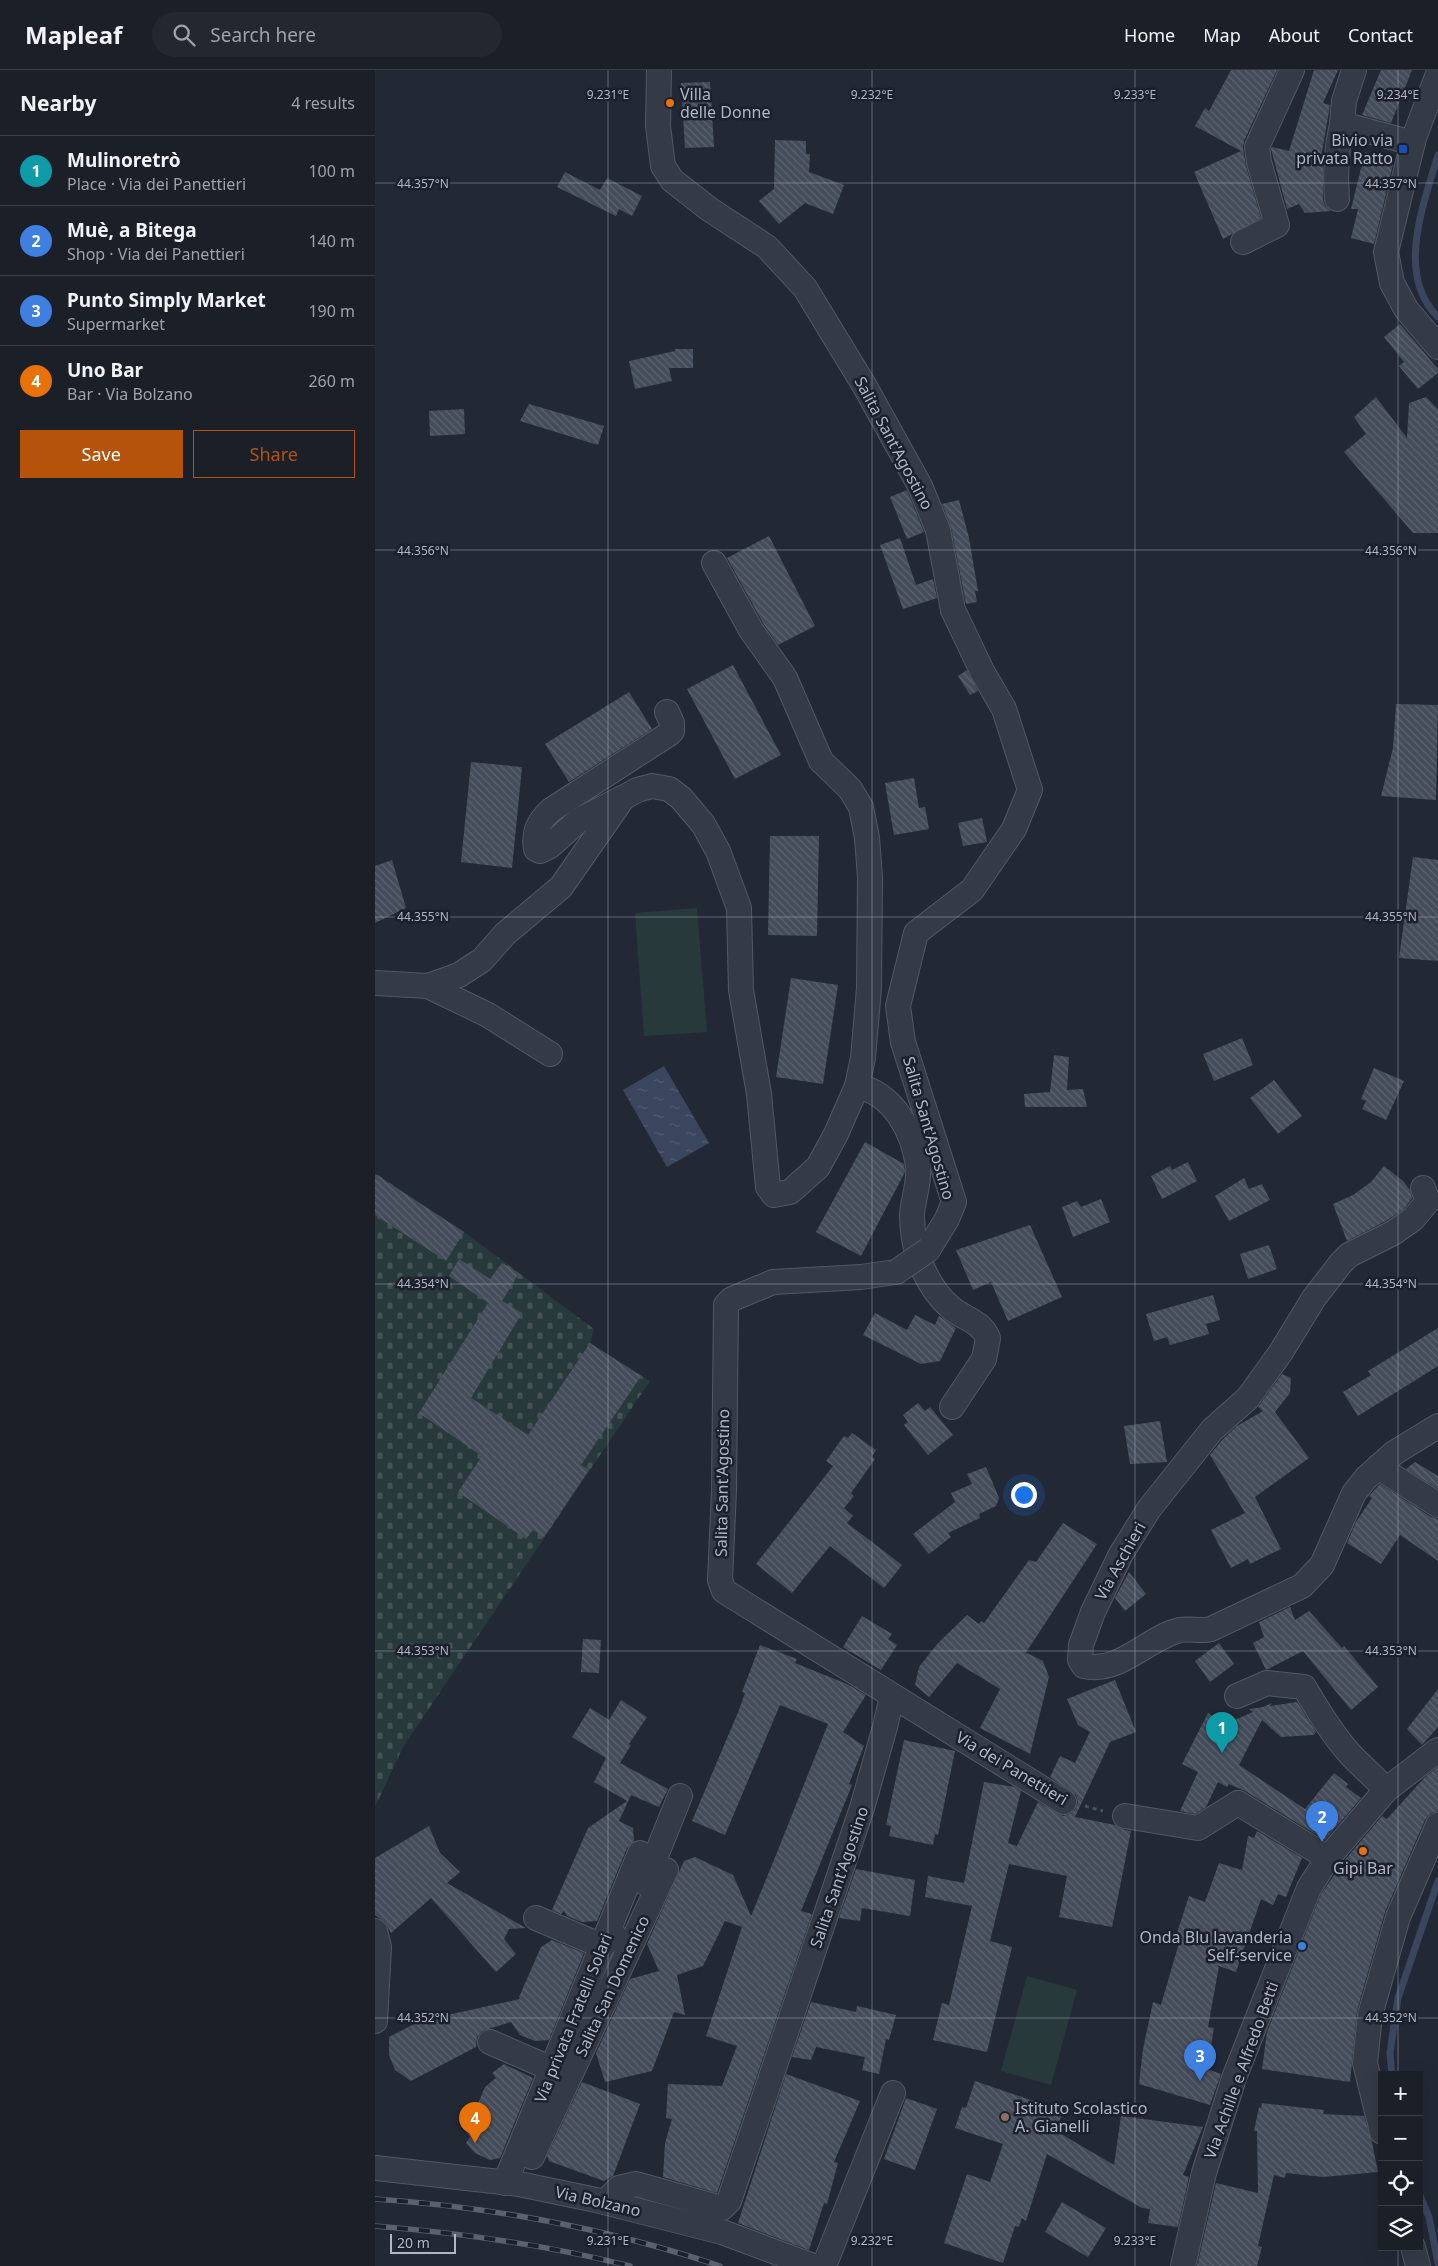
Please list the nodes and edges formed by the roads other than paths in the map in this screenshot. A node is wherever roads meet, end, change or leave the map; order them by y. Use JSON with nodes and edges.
{"nodes":[{"id":1,"x":659,"y":70,"type":"edge"},
{"id":2,"x":1292,"y":70,"type":"edge"},
{"id":3,"x":1354,"y":70,"type":"edge"},
{"id":4,"x":1438,"y":74,"type":"edge"},
{"id":5,"x":1342,"y":124,"type":"junction"},
{"id":6,"x":1413,"y":143,"type":"junction"},
{"id":7,"x":1337,"y":199,"type":"dead end"},
{"id":8,"x":1243,"y":242,"type":"dead end"},
{"id":9,"x":1438,"y":347,"type":"edge"},
{"id":10,"x":715,"y":563,"type":"dead end"},
{"id":11,"x":667,"y":712,"type":"dead end"},
{"id":12,"x":623,"y":798,"type":"junction"},
{"id":13,"x":375,"y":983,"type":"edge"},
{"id":14,"x":428,"y":986,"type":"junction"},
{"id":15,"x":550,"y":1054,"type":"dead end"},
{"id":16,"x":857,"y":1086,"type":"junction"},
{"id":17,"x":1423,"y":1188,"type":"dead end"},
{"id":18,"x":952,"y":1407,"type":"dead end"},
{"id":19,"x":1438,"y":1426,"type":"edge"},
{"id":20,"x":1378,"y":1467,"type":"junction"},
{"id":21,"x":1438,"y":1505,"type":"edge"},
{"id":22,"x":892,"y":1696,"type":"junction"},
{"id":23,"x":1237,"y":1696,"type":"dead end"},
{"id":24,"x":1438,"y":1750,"type":"edge"},
{"id":25,"x":1385,"y":1790,"type":"junction"},
{"id":26,"x":681,"y":1796,"type":"dead end"},
{"id":27,"x":1064,"y":1802,"type":"road end"},
{"id":28,"x":1125,"y":1816,"type":"road end"},
{"id":29,"x":1438,"y":1825,"type":"edge"},
{"id":30,"x":641,"y":1853,"type":"dead end"},
{"id":31,"x":1328,"y":1858,"type":"junction"},
{"id":32,"x":666,"y":1870,"type":"dead end"},
{"id":33,"x":536,"y":1918,"type":"dead end"},
{"id":34,"x":375,"y":1931,"type":"edge"},
{"id":35,"x":602,"y":1946,"type":"junction"},
{"id":36,"x":375,"y":2021,"type":"edge"},
{"id":37,"x":490,"y":2042,"type":"dead end"},
{"id":38,"x":552,"y":2068,"type":"junction"},
{"id":39,"x":893,"y":2093,"type":"dead end"},
{"id":40,"x":1378,"y":2116,"type":"edge"},
{"id":41,"x":375,"y":2168,"type":"edge"},
{"id":42,"x":512,"y":2183,"type":"junction"},
{"id":43,"x":605,"y":2202,"type":"junction"},
{"id":44,"x":1414,"y":2251,"type":"edge"},
{"id":45,"x":813,"y":2266,"type":"edge"},
{"id":46,"x":824,"y":2266,"type":"edge"},
{"id":47,"x":1183,"y":2266,"type":"edge"},
{"id":48,"x":1418,"y":2266,"type":"edge"}],
"edges":[{"from":1,"to":22,"type":"street","name":"Salita Sant'Agostino","bridge":true},
{"from":2,"to":8,"type":"street"},
{"from":3,"to":5,"type":"street"},
{"from":4,"to":6,"type":"street"},
{"from":5,"to":6,"type":"street"},
{"from":5,"to":7,"type":"street"},
{"from":6,"to":9,"type":"street"},
{"from":10,"to":16,"type":"street"},
{"from":11,"to":12,"type":"street"},
{"from":12,"to":14,"type":"street"},
{"from":12,"to":16,"type":"street"},
{"from":13,"to":14,"type":"street"},
{"from":14,"to":15,"type":"street"},
{"from":16,"to":18,"type":"street"},
{"from":17,"to":20,"type":"street","name":"Via Aschieri"},
{"from":19,"to":20,"type":"street","name":"Via Aschieri"},
{"from":20,"to":21,"type":"street"},
{"from":22,"to":27,"type":"street","name":"Via dei Panettieri"},
{"from":22,"to":43,"type":"street","name":"Salita Sant'Agostino"},
{"from":23,"to":25,"type":"street"},
{"from":24,"to":25,"type":"street","name":"Via Achille e Alfredo Betti"},
{"from":25,"to":31,"type":"street","name":"Via Achille e Alfredo Betti"},
{"from":26,"to":35,"type":"street"},
{"from":28,"to":31,"type":"street"},
{"from":29,"to":40,"type":"street"},
{"from":30,"to":35,"type":"street","name":"Via privata Fratelli Solari"},
{"from":31,"to":47,"type":"street","name":"Via Achille e Alfredo Betti"},
{"from":32,"to":42,"type":"street","name":"Salita San Domenico"},
{"from":33,"to":35,"type":"street"},
{"from":34,"to":36,"type":"street"},
{"from":35,"to":38,"type":"street","name":"Via privata Fratelli Solari"},
{"from":37,"to":38,"type":"street"},
{"from":38,"to":42,"type":"street","name":"Via privata Fratelli Solari"},
{"from":39,"to":46,"type":"street"},
{"from":41,"to":42,"type":"street","name":"Via Bolzano"},
{"from":42,"to":43,"type":"street","name":"Via Bolzano"},
{"from":43,"to":45,"type":"street","name":"Via Bolzano"},
{"from":44,"to":48,"type":"street"}]}
